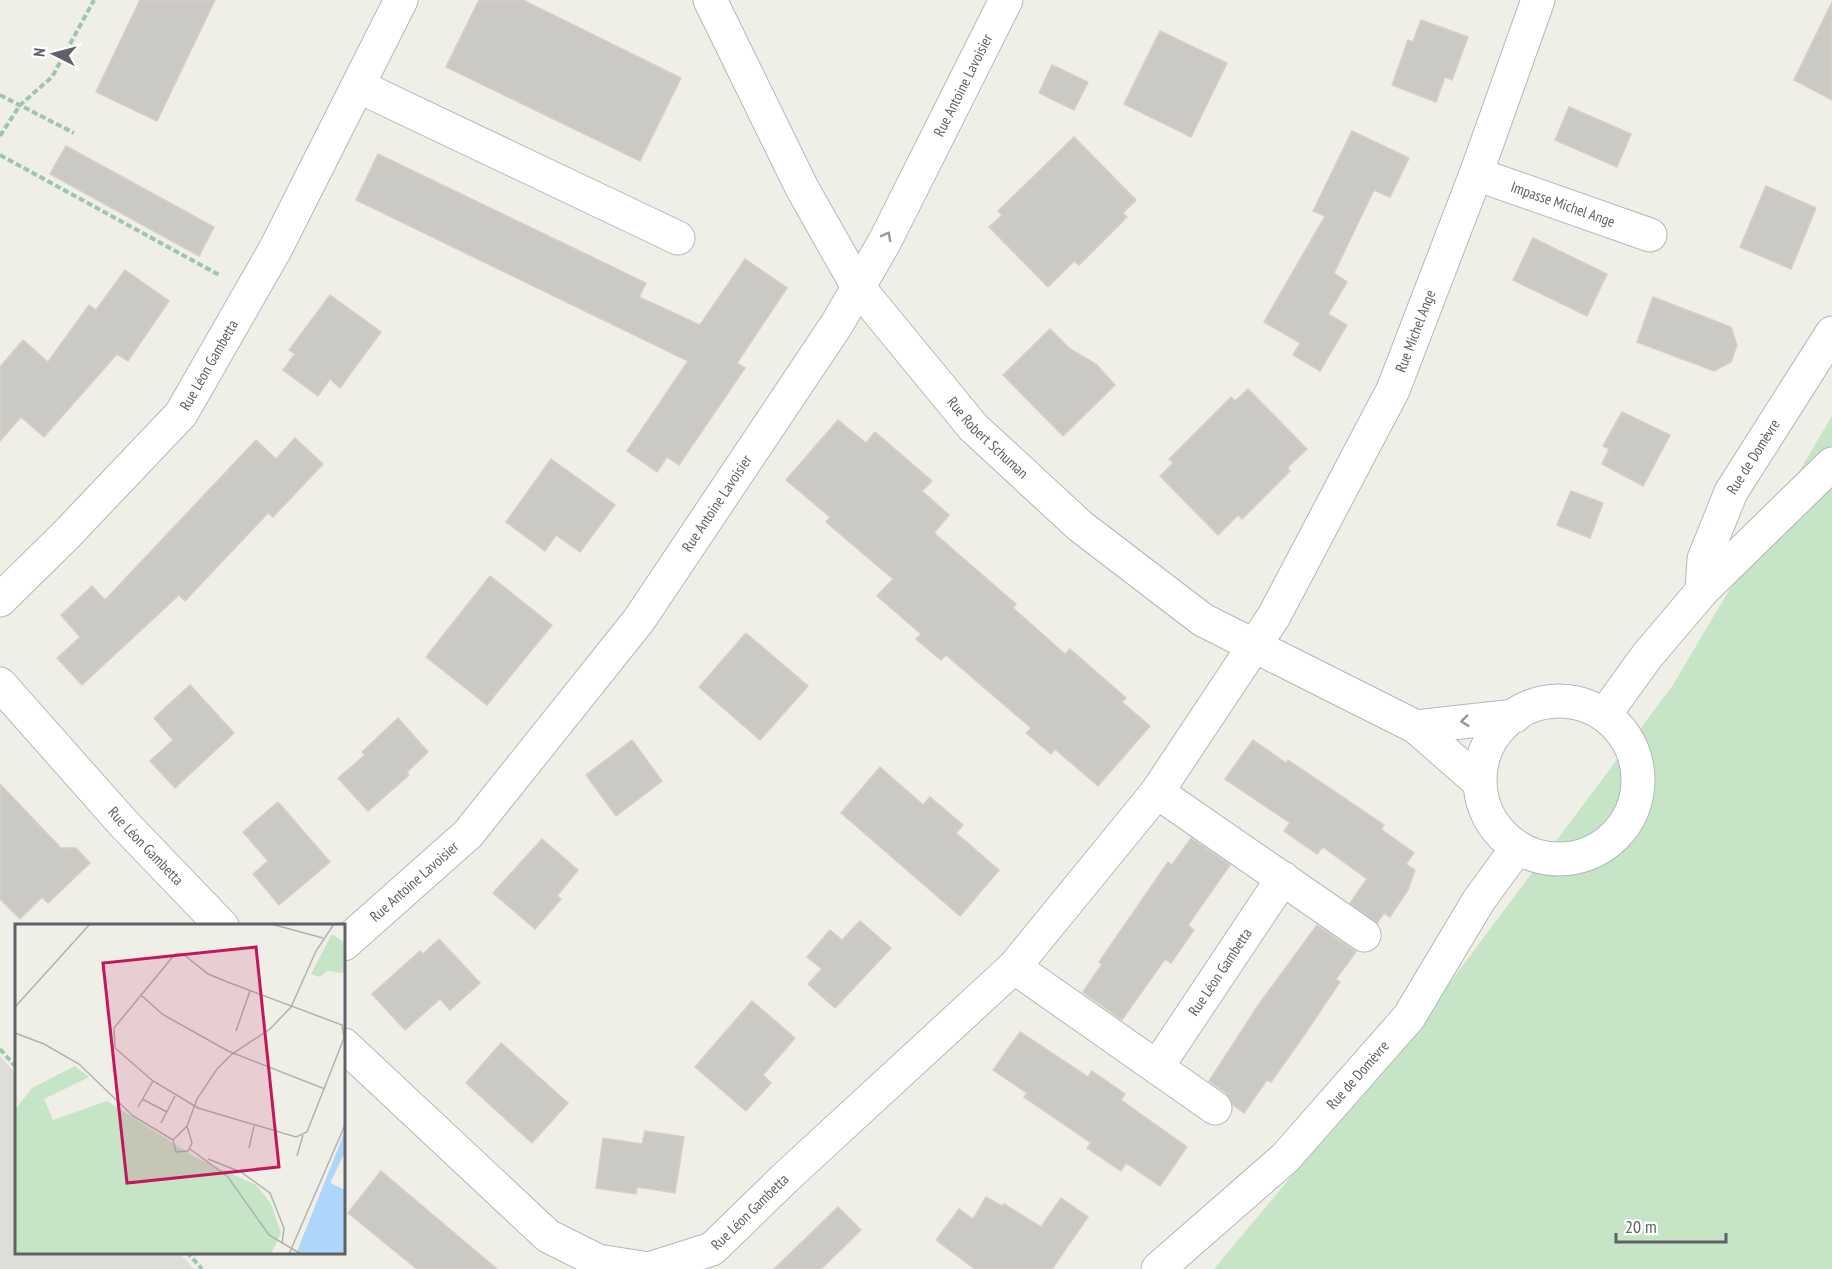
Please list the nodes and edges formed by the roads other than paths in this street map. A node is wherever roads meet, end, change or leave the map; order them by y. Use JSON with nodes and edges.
{"nodes":[{"id":1,"x":401,"y":0,"type":"edge"},
{"id":2,"x":710,"y":0,"type":"edge"},
{"id":3,"x":1006,"y":0,"type":"edge"},
{"id":4,"x":1538,"y":0,"type":"edge"},
{"id":5,"x":358,"y":86,"type":"junction"},
{"id":6,"x":1476,"y":174,"type":"junction"},
{"id":7,"x":1650,"y":235,"type":"dead end"},
{"id":8,"x":678,"y":238,"type":"dead end"},
{"id":9,"x":858,"y":287,"type":"junction"},
{"id":10,"x":1832,"y":333,"type":"edge"},
{"id":11,"x":1832,"y":465,"type":"edge"},
{"id":12,"x":1702,"y":591,"type":"junction"},
{"id":13,"x":0,"y":600,"type":"edge"},
{"id":14,"x":1255,"y":645,"type":"junction"},
{"id":15,"x":0,"y":684,"type":"edge"},
{"id":16,"x":1605,"y":714,"type":"junction"},
{"id":17,"x":1515,"y":716,"type":"junction"},
{"id":18,"x":1416,"y":727,"type":"junction"},
{"id":19,"x":1480,"y":783,"type":"junction"},
{"id":20,"x":1157,"y":792,"type":"junction"},
{"id":21,"x":1517,"y":848,"type":"junction"},
{"id":22,"x":1283,"y":878,"type":"junction"},
{"id":23,"x":220,"y":924,"type":"edge"},
{"id":24,"x":1364,"y":935,"type":"dead end"},
{"id":25,"x":345,"y":943,"type":"edge"},
{"id":26,"x":1014,"y":967,"type":"junction"},
{"id":27,"x":345,"y":1047,"type":"edge"},
{"id":28,"x":1157,"y":1067,"type":"junction"},
{"id":29,"x":1215,"y":1108,"type":"dead end"},
{"id":30,"x":1158,"y":1269,"type":"edge"}],
"edges":[{"from":1,"to":5,"type":"street","name":"Rue Léon Gambetta"},
{"from":2,"to":9,"type":"street","name":"Rue Robert Schuman"},
{"from":9,"to":3,"type":"street","name":"Rue Antoine Lavoisier","one_way":true},
{"from":4,"to":6,"type":"street","name":"Rue Michel Ange"},
{"from":5,"to":8,"type":"street"},
{"from":5,"to":13,"type":"street","name":"Rue Léon Gambetta"},
{"from":6,"to":7,"type":"street","name":"Impasse Michel Ange"},
{"from":6,"to":14,"type":"street","name":"Rue Michel Ange"},
{"from":9,"to":14,"type":"street","name":"Rue Robert Schuman"},
{"from":9,"to":25,"type":"street","name":"Rue Antoine Lavoisier"},
{"from":10,"to":12,"type":"street","name":"Rue de Domèvre"},
{"from":11,"to":12,"type":"street"},
{"from":12,"to":16,"type":"street"},
{"from":14,"to":18,"type":"street","name":"Rue Robert Schuman"},
{"from":14,"to":20,"type":"street","name":"Rue Léon Gambetta"},
{"from":15,"to":23,"type":"street","name":"Rue Léon Gambetta"},
{"from":16,"to":17,"type":"street"},
{"from":16,"to":21,"type":"street"},
{"from":17,"to":18,"type":"street","one_way":true},
{"from":17,"to":19,"type":"street"},
{"from":18,"to":19,"type":"street","name":"Rue Robert Schuman"},
{"from":19,"to":21,"type":"street"},
{"from":20,"to":22,"type":"street"},
{"from":20,"to":26,"type":"street","name":"Rue Léon Gambetta"},
{"from":21,"to":30,"type":"street","name":"Rue de Domèvre"},
{"from":22,"to":24,"type":"street"},
{"from":22,"to":28,"type":"street","name":"Rue Léon Gambetta"},
{"from":26,"to":27,"type":"street","name":"Rue Léon Gambetta"},
{"from":26,"to":28,"type":"street"},
{"from":28,"to":29,"type":"street"}]}
